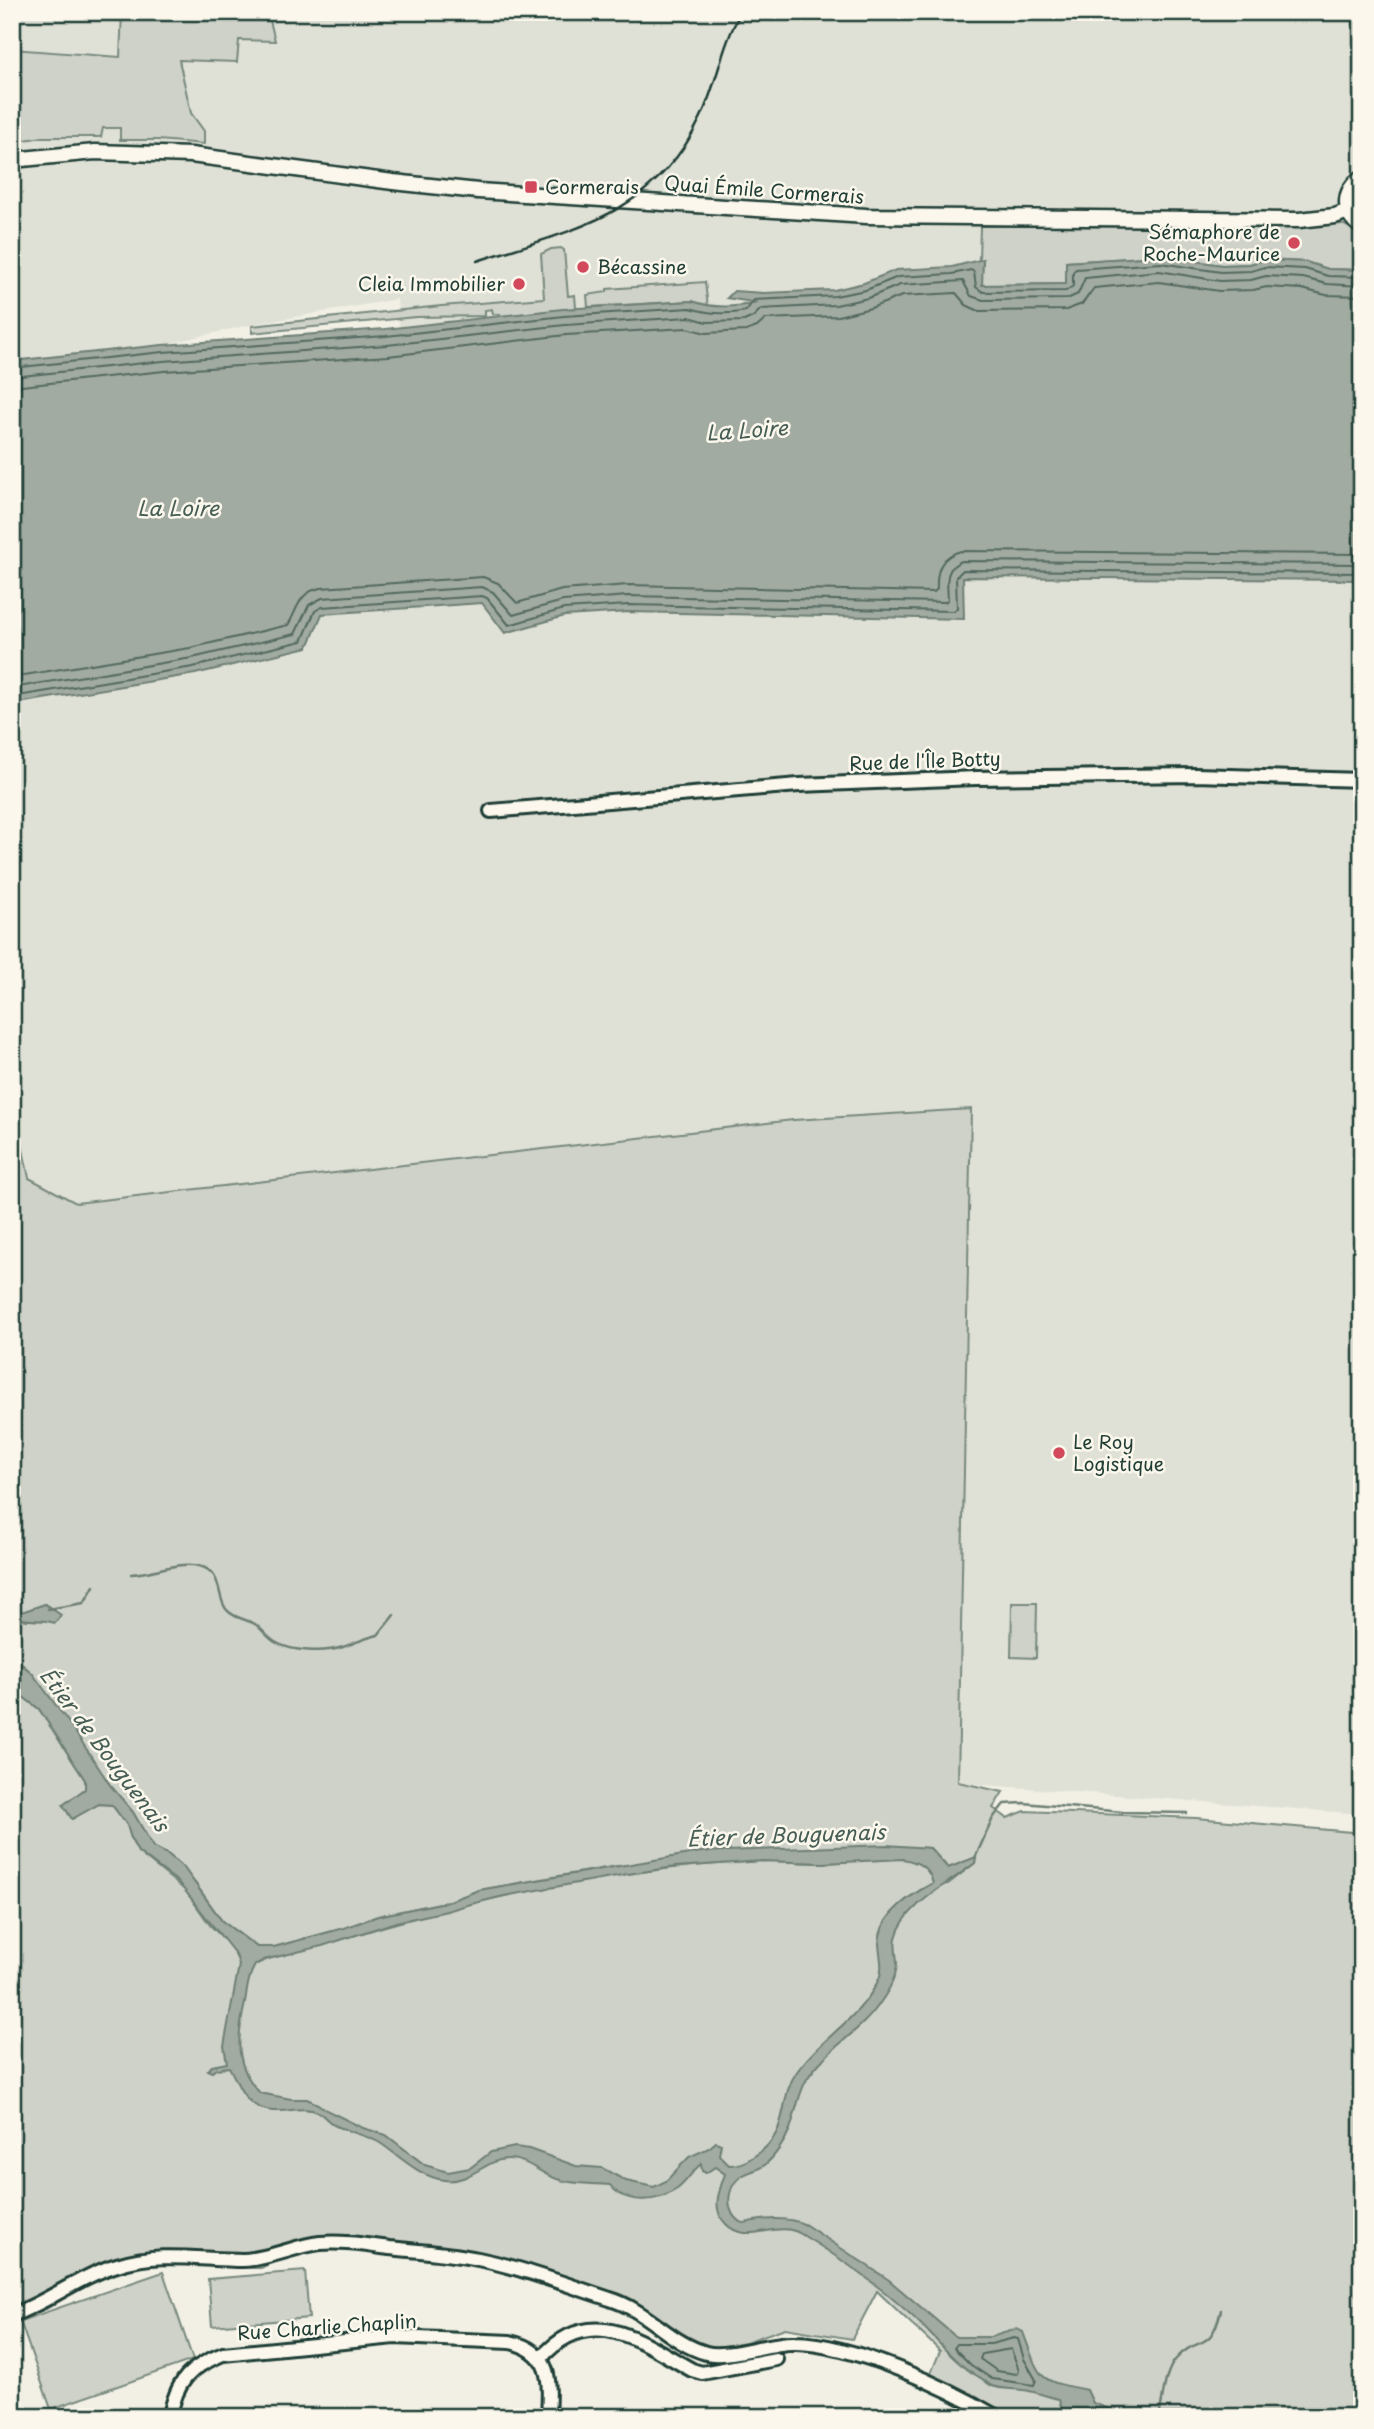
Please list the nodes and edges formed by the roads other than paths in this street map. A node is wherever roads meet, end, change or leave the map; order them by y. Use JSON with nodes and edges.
{"nodes":[{"id":1,"x":12,"y":160,"type":"edge"},
{"id":2,"x":1362,"y":178,"type":"edge"},
{"id":3,"x":1348,"y":211,"type":"junction"},
{"id":4,"x":1362,"y":227,"type":"edge"},
{"id":5,"x":1362,"y":780,"type":"edge"},
{"id":6,"x":491,"y":811,"type":"dead end"},
{"id":7,"x":12,"y":2315,"type":"edge"},
{"id":8,"x":710,"y":2354,"type":"junction"},
{"id":9,"x":541,"y":2358,"type":"junction"},
{"id":10,"x":776,"y":2359,"type":"dead end"},
{"id":11,"x":709,"y":2373,"type":"junction"},
{"id":12,"x":975,"y":2404,"type":"junction"},
{"id":13,"x":170,"y":2417,"type":"edge"},
{"id":14,"x":548,"y":2417,"type":"edge"},
{"id":15,"x":968,"y":2417,"type":"edge"},
{"id":16,"x":997,"y":2417,"type":"edge"}],
"edges":[{"from":1,"to":3,"type":"main road","name":"Quai Émile Cormerais"},
{"from":2,"to":3,"type":"main road"},
{"from":3,"to":4,"type":"main road"},
{"from":5,"to":6,"type":"street","name":"Rue de l'Île Botty"},
{"from":7,"to":8,"type":"street"},
{"from":8,"to":11,"type":"street"},
{"from":8,"to":12,"type":"street"},
{"from":9,"to":11,"type":"street"},
{"from":9,"to":13,"type":"street","name":"Rue Charlie Chaplin"},
{"from":9,"to":14,"type":"street"},
{"from":10,"to":11,"type":"street"},
{"from":12,"to":15,"type":"street"},
{"from":12,"to":16,"type":"street"}]}
